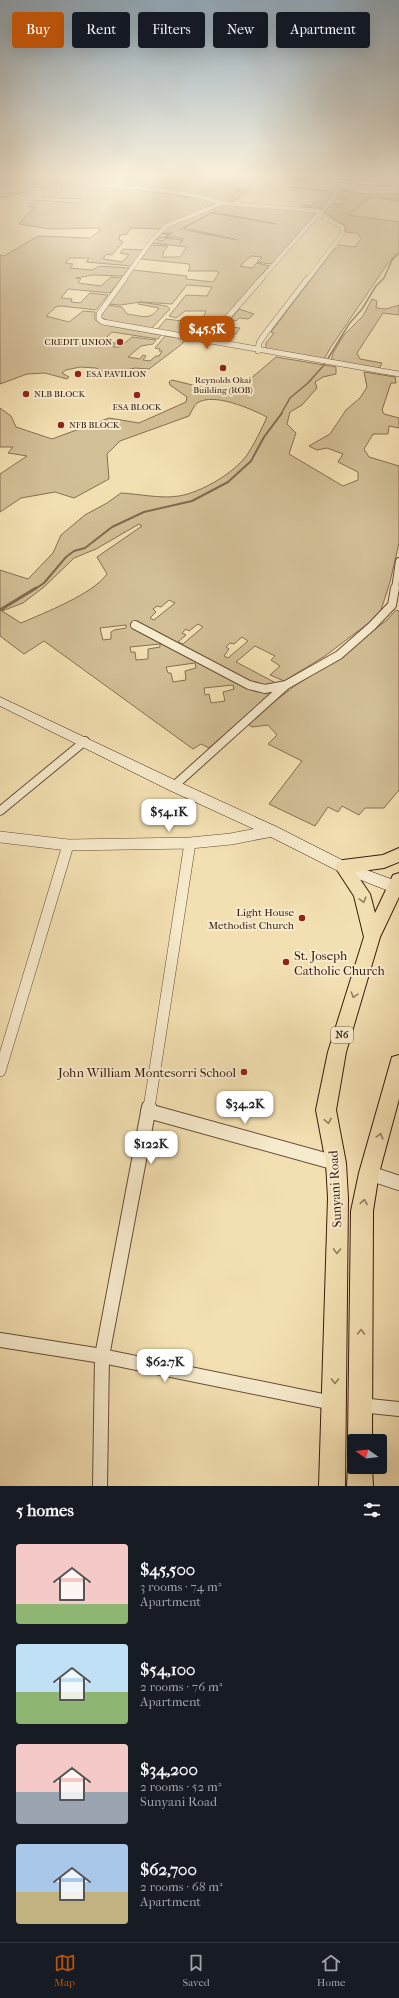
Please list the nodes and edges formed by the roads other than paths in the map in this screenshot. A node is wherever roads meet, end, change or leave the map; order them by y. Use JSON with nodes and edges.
{"nodes":[{"id":1,"x":150,"y":243,"type":"edge"},
{"id":2,"x":292,"y":243,"type":"edge"},
{"id":3,"x":335,"y":243,"type":"edge"},
{"id":4,"x":209,"y":342,"type":"junction"},
{"id":5,"x":258,"y":350,"type":"junction"},
{"id":6,"x":399,"y":374,"type":"edge"},
{"id":7,"x":399,"y":561,"type":"edge"},
{"id":8,"x":395,"y":606,"type":"edge"},
{"id":9,"x":135,"y":625,"type":"dead end"},
{"id":10,"x":286,"y":685,"type":"junction"},
{"id":11,"x":1,"y":702,"type":"edge"},
{"id":12,"x":85,"y":742,"type":"junction"},
{"id":13,"x":174,"y":786,"type":"junction"},
{"id":14,"x":0,"y":811,"type":"edge"},
{"id":15,"x":272,"y":831,"type":"junction"},
{"id":16,"x":0,"y":837,"type":"edge"},
{"id":17,"x":190,"y":843,"type":"junction"},
{"id":18,"x":68,"y":845,"type":"junction"},
{"id":19,"x":399,"y":855,"type":"edge"},
{"id":20,"x":343,"y":867,"type":"junction"},
{"id":21,"x":398,"y":886,"type":"edge"},
{"id":22,"x":372,"y":937,"type":"junction"},
{"id":23,"x":399,"y":1064,"type":"edge"},
{"id":24,"x":0,"y":1071,"type":"edge"},
{"id":25,"x":148,"y":1111,"type":"junction"},
{"id":26,"x":336,"y":1163,"type":"junction"},
{"id":27,"x":369,"y":1173,"type":"junction"},
{"id":28,"x":399,"y":1183,"type":"edge"},
{"id":29,"x":0,"y":1340,"type":"edge"},
{"id":30,"x":102,"y":1356,"type":"junction"},
{"id":31,"x":334,"y":1404,"type":"junction"},
{"id":32,"x":360,"y":1405,"type":"junction"},
{"id":33,"x":399,"y":1409,"type":"edge"},
{"id":34,"x":360,"y":1434,"type":"edge"},
{"id":35,"x":360,"y":1474,"type":"edge"},
{"id":36,"x":100,"y":1486,"type":"edge"},
{"id":37,"x":332,"y":1486,"type":"edge"},
{"id":38,"x":360,"y":1486,"type":"edge"}],
"edges":[{"from":1,"to":4,"type":"street"},
{"from":2,"to":4,"type":"street"},
{"from":3,"to":5,"type":"street"},
{"from":4,"to":5,"type":"street"},
{"from":5,"to":6,"type":"street"},
{"from":7,"to":8,"type":"street"},
{"from":8,"to":10,"type":"street"},
{"from":9,"to":10,"type":"street"},
{"from":10,"to":13,"type":"street"},
{"from":11,"to":12,"type":"street"},
{"from":12,"to":13,"type":"street"},
{"from":12,"to":14,"type":"street"},
{"from":13,"to":15,"type":"street"},
{"from":15,"to":17,"type":"street"},
{"from":15,"to":20,"type":"street"},
{"from":16,"to":18,"type":"street"},
{"from":17,"to":18,"type":"street"},
{"from":17,"to":25,"type":"street"},
{"from":18,"to":24,"type":"street"},
{"from":19,"to":20,"type":"main road"},
{"from":20,"to":21,"type":"street"},
{"from":20,"to":22,"type":"main road","one_way":true},
{"from":21,"to":22,"type":"main road","name":"Sunyani Road","number":"N6"},
{"from":22,"to":26,"type":"main road","name":"Sunyani Road","number":"N6","one_way":true},
{"from":27,"to":23,"type":"main road","one_way":true},
{"from":25,"to":26,"type":"street"},
{"from":25,"to":30,"type":"street"},
{"from":26,"to":31,"type":"main road","name":"Sunyani Road","number":"N6","one_way":true},
{"from":27,"to":28,"type":"street"},
{"from":32,"to":27,"type":"main road","one_way":true},
{"from":29,"to":30,"type":"street"},
{"from":30,"to":31,"type":"street"},
{"from":30,"to":36,"type":"street"},
{"from":31,"to":37,"type":"main road","name":"Sunyani Road","number":"N6"},
{"from":32,"to":33,"type":"street"},
{"from":32,"to":34,"type":"main road"},
{"from":35,"to":38,"type":"main road"}]}
